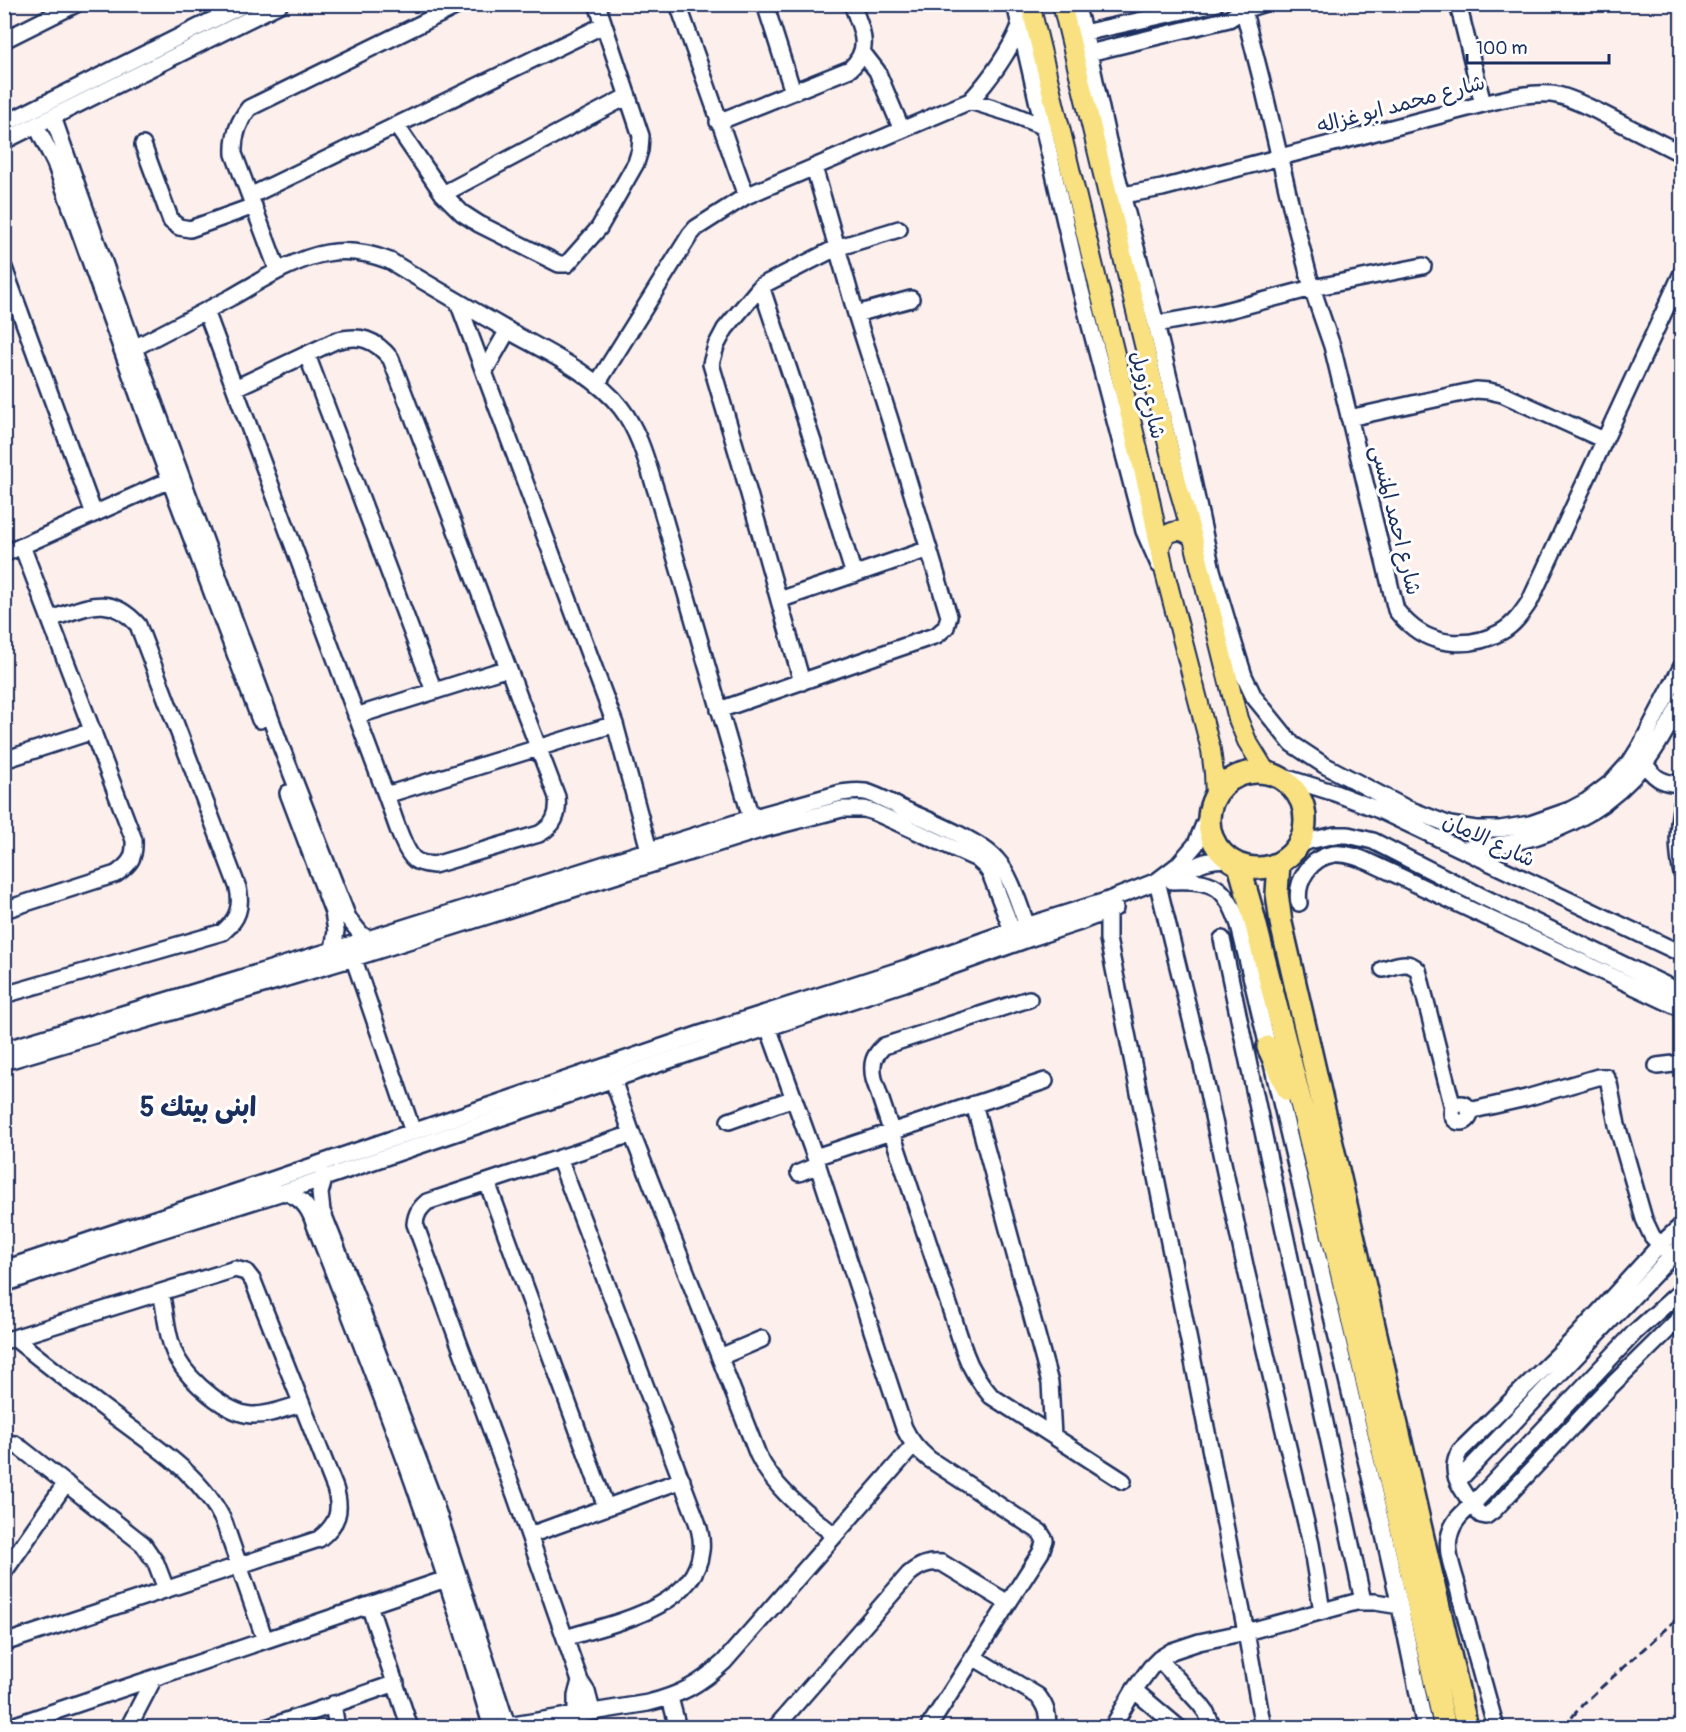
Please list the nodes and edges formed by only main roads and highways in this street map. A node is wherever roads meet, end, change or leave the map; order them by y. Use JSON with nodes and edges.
{"nodes":[{"id":1,"x":1030,"y":4,"type":"edge"},
{"id":2,"x":1062,"y":4,"type":"edge"},
{"id":3,"x":1178,"y":486,"type":"junction"},
{"id":4,"x":1148,"y":490,"type":"junction"},
{"id":5,"x":1193,"y":538,"type":"junction"},
{"id":6,"x":1160,"y":548,"type":"junction"},
{"id":7,"x":1270,"y":773,"type":"junction"},
{"id":8,"x":1212,"y":804,"type":"junction"},
{"id":9,"x":1235,"y":863,"type":"junction"},
{"id":10,"x":1279,"y":863,"type":"junction"},
{"id":11,"x":1268,"y":1047,"type":"road end"},
{"id":12,"x":1309,"y":1135,"type":"junction"},
{"id":13,"x":1466,"y":1719,"type":"edge"},
{"id":14,"x":1438,"y":1725,"type":"edge"}],
"edges":[{"from":1,"to":4,"type":"main road","name":"شارع زويل"},
{"from":2,"to":3,"type":"main road","name":"شارع زويل"},
{"from":3,"to":4,"type":"main road"},
{"from":3,"to":5,"type":"main road","name":"شارع زويل"},
{"from":4,"to":6,"type":"main road","name":"شارع زويل"},
{"from":5,"to":6,"type":"main road"},
{"from":5,"to":7,"type":"main road","name":"شارع زويل"},
{"from":6,"to":8,"type":"main road","name":"شارع زويل"},
{"from":7,"to":8,"type":"highway"},
{"from":7,"to":10,"type":"highway"},
{"from":8,"to":9,"type":"highway"},
{"from":9,"to":10,"type":"highway"},
{"from":9,"to":12,"type":"highway"},
{"from":10,"to":13,"type":"highway"},
{"from":11,"to":12,"type":"highway"},
{"from":12,"to":14,"type":"highway"}]}
